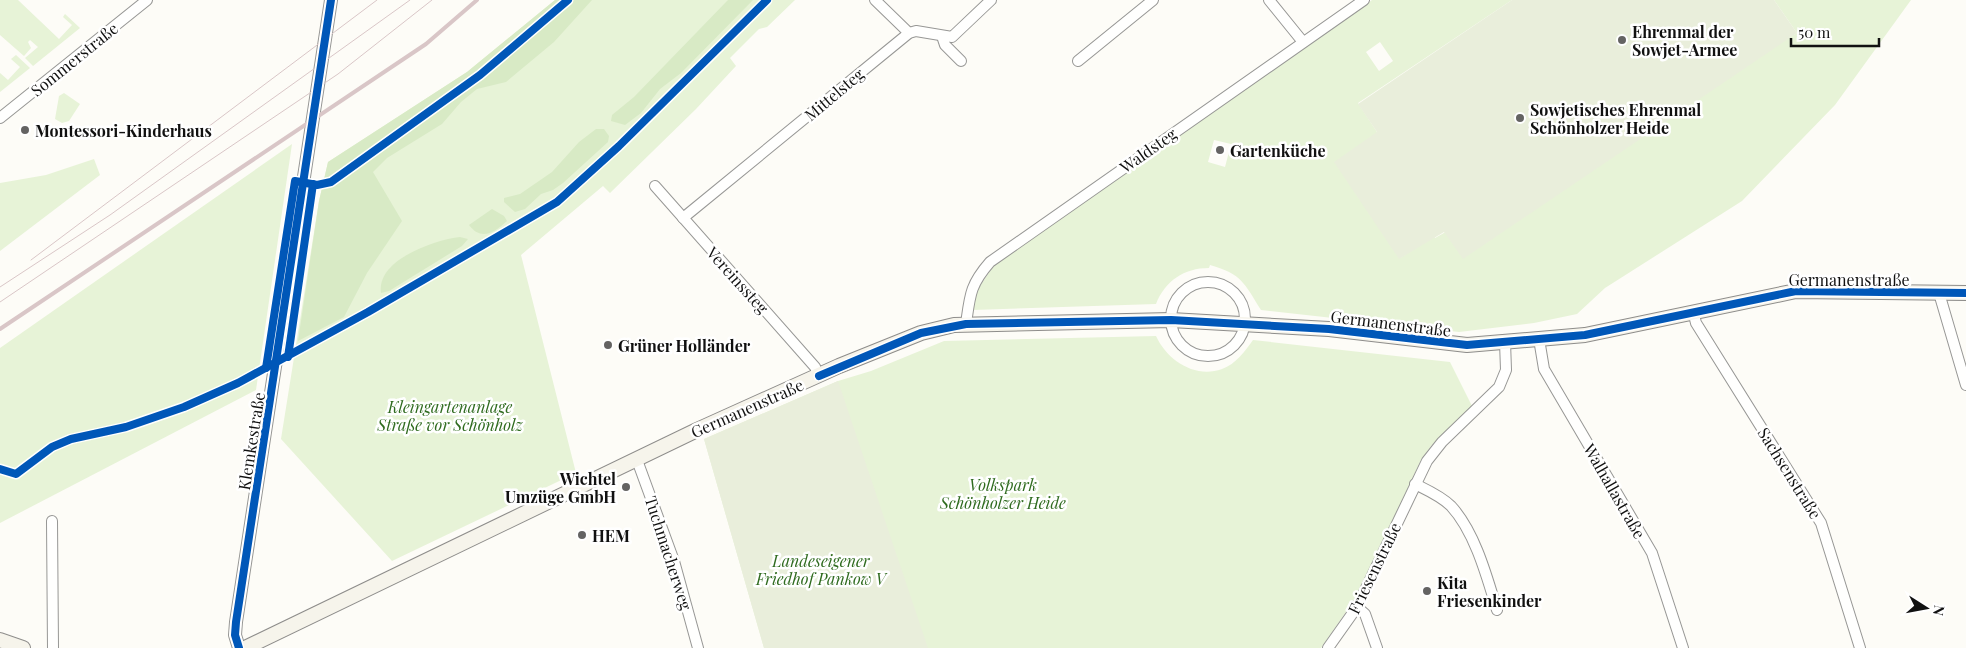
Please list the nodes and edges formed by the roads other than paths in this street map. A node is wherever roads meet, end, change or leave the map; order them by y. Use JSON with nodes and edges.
{"nodes":[{"id":1,"x":147,"y":0,"type":"edge"},
{"id":2,"x":331,"y":0,"type":"edge"},
{"id":3,"x":874,"y":0,"type":"edge"},
{"id":4,"x":991,"y":0,"type":"edge"},
{"id":5,"x":1153,"y":0,"type":"edge"},
{"id":6,"x":1269,"y":0,"type":"edge"},
{"id":7,"x":1364,"y":0,"type":"edge"},
{"id":8,"x":909,"y":33,"type":"junction"},
{"id":9,"x":942,"y":36,"type":"junction"},
{"id":10,"x":1303,"y":42,"type":"junction"},
{"id":11,"x":961,"y":61,"type":"dead end"},
{"id":12,"x":1078,"y":61,"type":"dead end"},
{"id":13,"x":0,"y":118,"type":"edge"},
{"id":14,"x":654,"y":186,"type":"dead end"},
{"id":15,"x":683,"y":218,"type":"junction"},
{"id":16,"x":1939,"y":292,"type":"junction"},
{"id":17,"x":1966,"y":293,"type":"edge"},
{"id":18,"x":1693,"y":311,"type":"junction"},
{"id":19,"x":1171,"y":320,"type":"junction"},
{"id":20,"x":1244,"y":323,"type":"junction"},
{"id":21,"x":966,"y":324,"type":"junction"},
{"id":22,"x":1538,"y":340,"type":"junction"},
{"id":23,"x":1504,"y":342,"type":"junction"},
{"id":24,"x":819,"y":376,"type":"junction"},
{"id":25,"x":1966,"y":385,"type":"edge"},
{"id":26,"x":637,"y":460,"type":"junction"},
{"id":27,"x":1414,"y":484,"type":"junction"},
{"id":28,"x":52,"y":521,"type":"dead end"},
{"id":29,"x":1357,"y":606,"type":"junction"},
{"id":30,"x":1497,"y":610,"type":"dead end"},
{"id":31,"x":0,"y":640,"type":"edge"},
{"id":32,"x":23,"y":648,"type":"edge"},
{"id":33,"x":53,"y":648,"type":"edge"},
{"id":34,"x":239,"y":648,"type":"edge"},
{"id":35,"x":245,"y":648,"type":"edge"},
{"id":36,"x":698,"y":648,"type":"edge"},
{"id":37,"x":1328,"y":648,"type":"edge"},
{"id":38,"x":1377,"y":648,"type":"edge"},
{"id":39,"x":1683,"y":648,"type":"edge"},
{"id":40,"x":1860,"y":648,"type":"edge"}],
"edges":[{"from":1,"to":13,"type":"street","name":"Sommerstraße"},
{"from":2,"to":34,"type":"street","name":"Klemkestraße"},
{"from":3,"to":8,"type":"street"},
{"from":4,"to":9,"type":"street"},
{"from":5,"to":12,"type":"street"},
{"from":6,"to":10,"type":"street"},
{"from":7,"to":10,"type":"street","name":"Waldsteg"},
{"from":8,"to":9,"type":"street"},
{"from":8,"to":15,"type":"street","name":"Mittelsteg"},
{"from":9,"to":11,"type":"street"},
{"from":10,"to":21,"type":"street","name":"Waldsteg"},
{"from":14,"to":15,"type":"street","name":"Vereinssteg"},
{"from":15,"to":24,"type":"street","name":"Vereinssteg"},
{"from":16,"to":17,"type":"main road","name":"Germanenstraße"},
{"from":16,"to":18,"type":"main road","name":"Germanenstraße"},
{"from":16,"to":25,"type":"street"},
{"from":18,"to":22,"type":"main road","name":"Germanenstraße"},
{"from":18,"to":40,"type":"street","name":"Sachsenstraße"},
{"from":19,"to":20,"type":"main road","name":"Germanenstraße"},
{"from":19,"to":20,"type":"street"},
{"from":19,"to":20,"type":"street"},
{"from":19,"to":21,"type":"main road","name":"Germanenstraße"},
{"from":20,"to":23,"type":"main road","name":"Germanenstraße"},
{"from":21,"to":24,"type":"main road","name":"Germanenstraße"},
{"from":22,"to":23,"type":"main road","name":"Germanenstraße"},
{"from":22,"to":39,"type":"street","name":"Walhallastraße"},
{"from":23,"to":27,"type":"street","name":"Friesenstraße"},
{"from":24,"to":26,"type":"main road","name":"Germanenstraße"},
{"from":26,"to":35,"type":"main road","name":"Germanenstraße"},
{"from":26,"to":36,"type":"street","name":"Tuchmacherweg"},
{"from":27,"to":29,"type":"street","name":"Friesenstraße"},
{"from":27,"to":30,"type":"street"},
{"from":28,"to":33,"type":"street"},
{"from":29,"to":37,"type":"street","name":"Friesenstraße"},
{"from":29,"to":38,"type":"street"},
{"from":31,"to":32,"type":"main road"}]}
